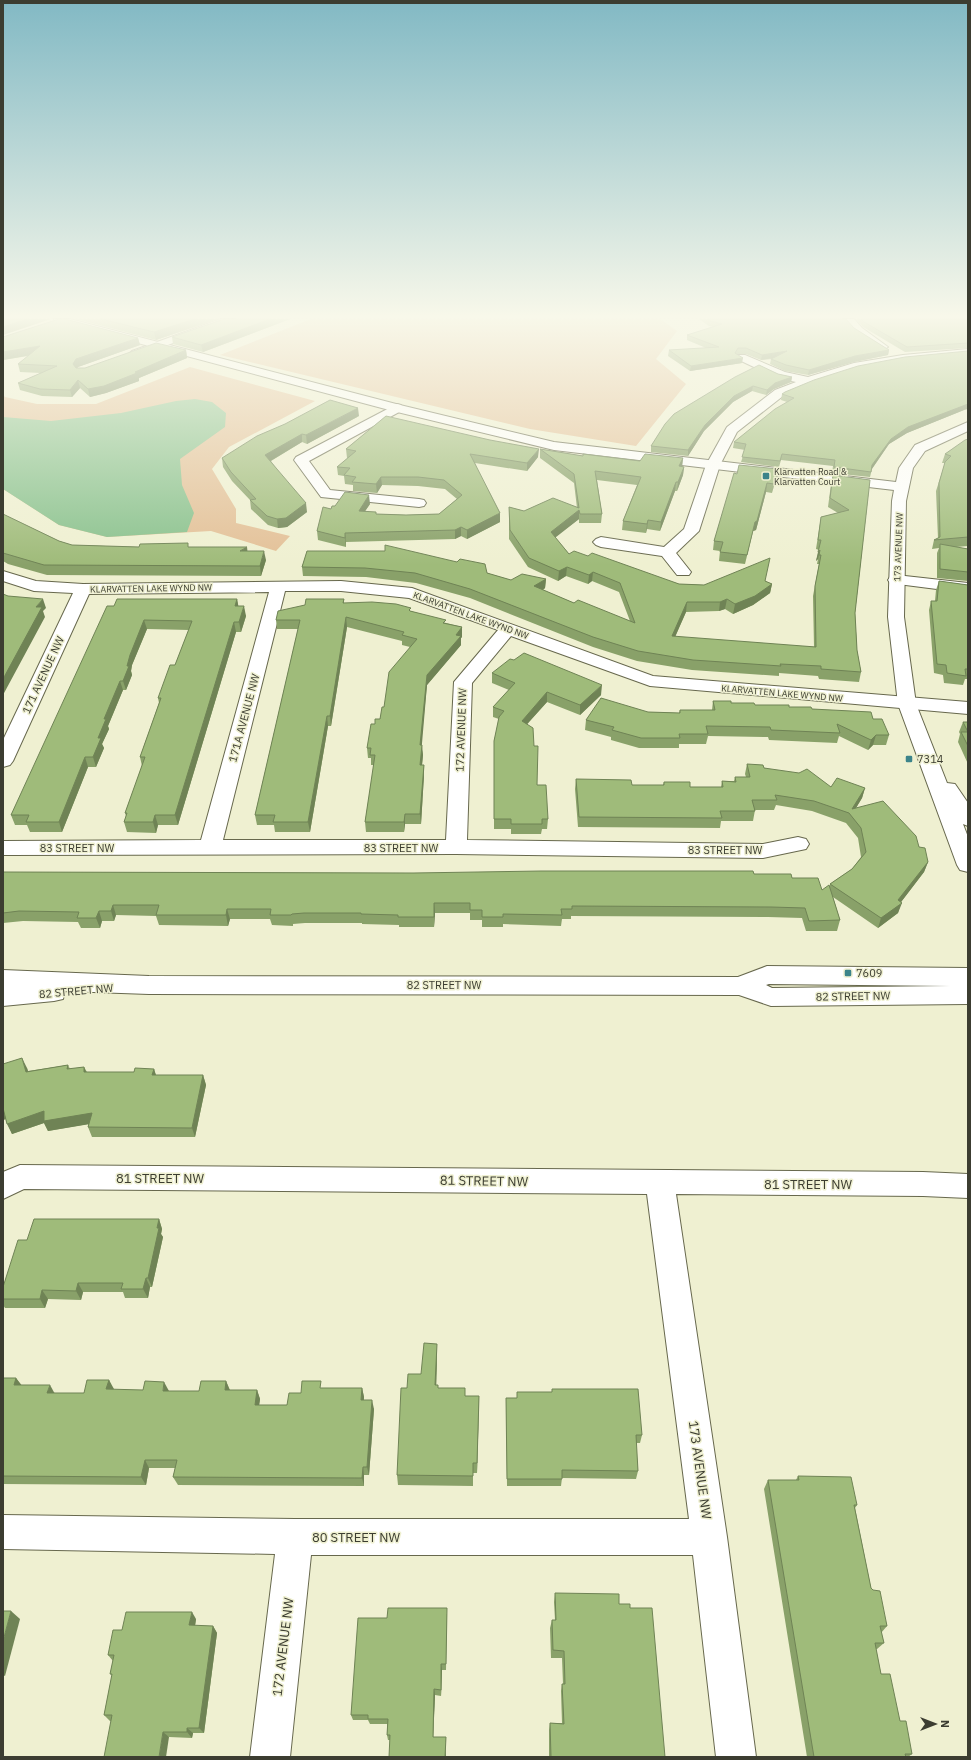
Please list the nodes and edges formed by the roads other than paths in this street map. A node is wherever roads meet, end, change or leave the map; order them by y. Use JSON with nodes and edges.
{"nodes":[{"id":1,"x":371,"y":401,"type":"edge"},
{"id":2,"x":769,"y":401,"type":"edge"},
{"id":3,"x":397,"y":408,"type":"junction"},
{"id":4,"x":968,"y":426,"type":"edge"},
{"id":5,"x":713,"y":465,"type":"junction"},
{"id":6,"x":903,"y":487,"type":"junction"},
{"id":7,"x":419,"y":503,"type":"dead end"},
{"id":8,"x":601,"y":542,"type":"dead end"},
{"id":9,"x":667,"y":552,"type":"junction"},
{"id":10,"x":683,"y":572,"type":"dead end"},
{"id":11,"x":3,"y":576,"type":"edge"},
{"id":12,"x":896,"y":580,"type":"junction"},
{"id":13,"x":278,"y":587,"type":"junction"},
{"id":14,"x":968,"y":588,"type":"edge"},
{"id":15,"x":83,"y":589,"type":"junction"},
{"id":16,"x":508,"y":629,"type":"junction"},
{"id":17,"x":907,"y":704,"type":"junction"},
{"id":18,"x":968,"y":708,"type":"edge"},
{"id":19,"x":926,"y":757,"type":"junction"},
{"id":20,"x":3,"y":761,"type":"edge"},
{"id":21,"x":968,"y":819,"type":"edge"},
{"id":22,"x":798,"y":844,"type":"dead end"},
{"id":23,"x":456,"y":847,"type":"junction"},
{"id":24,"x":3,"y":848,"type":"edge"},
{"id":25,"x":210,"y":848,"type":"junction"},
{"id":26,"x":968,"y":865,"type":"edge"},
{"id":27,"x":968,"y":978,"type":"edge"},
{"id":28,"x":3,"y":979,"type":"edge"},
{"id":29,"x":149,"y":985,"type":"junction"},
{"id":30,"x":740,"y":986,"type":"junction"},
{"id":31,"x":968,"y":995,"type":"edge"},
{"id":32,"x":3,"y":996,"type":"edge"},
{"id":33,"x":660,"y":1183,"type":"junction"},
{"id":34,"x":968,"y":1186,"type":"edge"},
{"id":35,"x":3,"y":1187,"type":"edge"},
{"id":36,"x":3,"y":1532,"type":"edge"},
{"id":37,"x":709,"y":1536,"type":"junction"},
{"id":38,"x":295,"y":1537,"type":"junction"},
{"id":39,"x":270,"y":1757,"type":"edge"},
{"id":40,"x":736,"y":1757,"type":"edge"}],
"edges":[{"from":1,"to":3,"type":"street"},
{"from":2,"to":5,"type":"street"},
{"from":3,"to":5,"type":"street"},
{"from":3,"to":7,"type":"street"},
{"from":4,"to":6,"type":"street","name":"173 AVENUE NW"},
{"from":5,"to":6,"type":"street"},
{"from":5,"to":9,"type":"street"},
{"from":6,"to":12,"type":"street","name":"173 AVENUE NW"},
{"from":8,"to":9,"type":"street"},
{"from":9,"to":10,"type":"street"},
{"from":11,"to":15,"type":"street","name":"KLARVATTEN LAKE WYND NW"},
{"from":12,"to":14,"type":"street"},
{"from":12,"to":17,"type":"street","name":"173 AVENUE NW"},
{"from":13,"to":15,"type":"street","name":"KLARVATTEN LAKE WYND NW"},
{"from":13,"to":16,"type":"street","name":"KLARVATTEN LAKE WYND NW"},
{"from":13,"to":25,"type":"street","name":"171A AVENUE NW"},
{"from":15,"to":20,"type":"street","name":"171 AVENUE NW"},
{"from":16,"to":17,"type":"street","name":"KLARVATTEN LAKE WYND NW"},
{"from":16,"to":23,"type":"street","name":"172 AVENUE NW"},
{"from":17,"to":18,"type":"street"},
{"from":17,"to":19,"type":"street","name":"173 AVENUE NW"},
{"from":19,"to":21,"type":"street","name":"173 AVENUE NW"},
{"from":19,"to":26,"type":"street","name":"173 AVENUE NW"},
{"from":22,"to":23,"type":"street","name":"83 STREET NW"},
{"from":23,"to":25,"type":"street","name":"83 STREET NW"},
{"from":24,"to":25,"type":"street","name":"83 STREET NW"},
{"from":27,"to":30,"type":"street","name":"82 STREET NW"},
{"from":28,"to":29,"type":"street","name":"82 STREET NW"},
{"from":29,"to":30,"type":"street","name":"82 STREET NW"},
{"from":29,"to":32,"type":"street","name":"82 STREET NW"},
{"from":30,"to":31,"type":"street","name":"82 STREET NW"},
{"from":33,"to":34,"type":"street","name":"81 STREET NW"},
{"from":33,"to":35,"type":"street","name":"81 STREET NW"},
{"from":33,"to":37,"type":"street","name":"173 AVENUE NW"},
{"from":36,"to":38,"type":"street","name":"80 STREET NW"},
{"from":37,"to":38,"type":"street","name":"80 STREET NW"},
{"from":37,"to":40,"type":"street","name":"173 AVENUE NW"},
{"from":38,"to":39,"type":"street","name":"172 AVENUE NW"}]}
